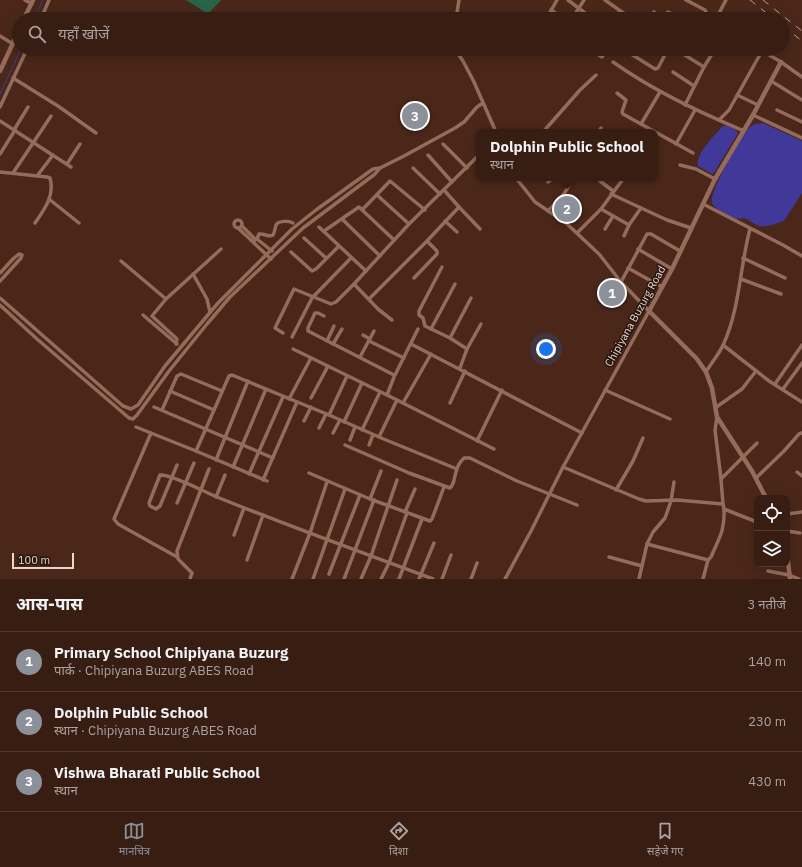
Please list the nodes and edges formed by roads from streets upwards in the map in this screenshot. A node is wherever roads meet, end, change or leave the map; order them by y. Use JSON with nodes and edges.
{"nodes":[{"id":1,"x":26,"y":0,"type":"edge"},
{"id":2,"x":49,"y":0,"type":"edge"},
{"id":3,"x":459,"y":0,"type":"edge"},
{"id":4,"x":557,"y":0,"type":"edge"},
{"id":5,"x":568,"y":0,"type":"edge"},
{"id":6,"x":584,"y":0,"type":"edge"},
{"id":7,"x":605,"y":0,"type":"edge"},
{"id":8,"x":686,"y":0,"type":"edge"},
{"id":9,"x":726,"y":0,"type":"edge"},
{"id":10,"x":32,"y":2,"type":"edge"},
{"id":11,"x":579,"y":8,"type":"junction"},
{"id":12,"x":551,"y":10,"type":"joint"},
{"id":13,"x":620,"y":11,"type":"edge"},
{"id":14,"x":27,"y":12,"type":"edge"},
{"id":15,"x":43,"y":12,"type":"edge"},
{"id":16,"x":457,"y":12,"type":"edge"},
{"id":17,"x":554,"y":12,"type":"edge"},
{"id":18,"x":576,"y":12,"type":"edge"},
{"id":19,"x":584,"y":12,"type":"edge"},
{"id":20,"x":704,"y":12,"type":"edge"},
{"id":21,"x":720,"y":12,"type":"edge"},
{"id":22,"x":0,"y":36,"type":"edge"},
{"id":23,"x":12,"y":43,"type":"edge"},
{"id":24,"x":12,"y":46,"type":"edge"},
{"id":25,"x":24,"y":56,"type":"edge"},
{"id":26,"x":459,"y":56,"type":"edge"},
{"id":27,"x":634,"y":56,"type":"edge"},
{"id":28,"x":664,"y":56,"type":"edge"},
{"id":29,"x":686,"y":56,"type":"edge"},
{"id":30,"x":711,"y":56,"type":"edge"},
{"id":31,"x":758,"y":56,"type":"edge"},
{"id":32,"x":771,"y":56,"type":"edge"},
{"id":33,"x":613,"y":62,"type":"dead end"},
{"id":34,"x":781,"y":62,"type":"junction"},
{"id":35,"x":704,"y":67,"type":"junction"},
{"id":36,"x":0,"y":71,"type":"edge"},
{"id":37,"x":673,"y":72,"type":"dead end"},
{"id":38,"x":596,"y":75,"type":"dead end"},
{"id":39,"x":802,"y":77,"type":"edge"},
{"id":40,"x":13,"y":78,"type":"junction"},
{"id":41,"x":771,"y":81,"type":"junction"},
{"id":42,"x":694,"y":86,"type":"junction"},
{"id":43,"x":660,"y":92,"type":"junction"},
{"id":44,"x":617,"y":93,"type":"dead end"},
{"id":45,"x":737,"y":95,"type":"junction"},
{"id":46,"x":802,"y":100,"type":"edge"},
{"id":47,"x":483,"y":103,"type":"junction"},
{"id":48,"x":685,"y":105,"type":"junction"},
{"id":49,"x":758,"y":105,"type":"junction"},
{"id":50,"x":0,"y":107,"type":"edge"},
{"id":51,"x":28,"y":107,"type":"dead end"},
{"id":52,"x":695,"y":110,"type":"junction"},
{"id":53,"x":778,"y":110,"type":"dead end"},
{"id":54,"x":753,"y":115,"type":"junction"},
{"id":55,"x":51,"y":116,"type":"dead end"},
{"id":56,"x":719,"y":120,"type":"junction"},
{"id":57,"x":0,"y":121,"type":"edge"},
{"id":58,"x":802,"y":122,"type":"edge"},
{"id":59,"x":641,"y":124,"type":"junction"},
{"id":60,"x":495,"y":129,"type":"edge"},
{"id":61,"x":546,"y":129,"type":"edge"},
{"id":62,"x":650,"y":129,"type":"edge"},
{"id":63,"x":14,"y":130,"type":"junction"},
{"id":64,"x":744,"y":130,"type":"junction"},
{"id":65,"x":96,"y":133,"type":"dead end"},
{"id":66,"x":658,"y":134,"type":"edge"},
{"id":67,"x":802,"y":138,"type":"edge"},
{"id":68,"x":33,"y":141,"type":"junction"},
{"id":69,"x":80,"y":144,"type":"dead end"},
{"id":70,"x":443,"y":144,"type":"dead end"},
{"id":71,"x":676,"y":144,"type":"junction"},
{"id":72,"x":693,"y":153,"type":"dead end"},
{"id":73,"x":0,"y":154,"type":"edge"},
{"id":74,"x":53,"y":154,"type":"junction"},
{"id":75,"x":428,"y":155,"type":"dead end"},
{"id":76,"x":476,"y":159,"type":"edge"},
{"id":77,"x":67,"y":164,"type":"junction"},
{"id":78,"x":680,"y":165,"type":"dead end"},
{"id":79,"x":71,"y":167,"type":"dead end"},
{"id":80,"x":380,"y":168,"type":"junction"},
{"id":81,"x":413,"y":168,"type":"dead end"},
{"id":82,"x":467,"y":168,"type":"junction"},
{"id":83,"x":0,"y":172,"type":"edge"},
{"id":84,"x":13,"y":173,"type":"junction"},
{"id":85,"x":38,"y":176,"type":"junction"},
{"id":86,"x":715,"y":179,"type":"junction"},
{"id":87,"x":518,"y":181,"type":"edge"},
{"id":88,"x":570,"y":181,"type":"edge"},
{"id":89,"x":600,"y":181,"type":"edge"},
{"id":90,"x":621,"y":181,"type":"edge"},
{"id":91,"x":452,"y":182,"type":"junction"},
{"id":92,"x":444,"y":190,"type":"junction"},
{"id":93,"x":612,"y":193,"type":"junction"},
{"id":94,"x":440,"y":194,"type":"junction"},
{"id":95,"x":377,"y":195,"type":"junction"},
{"id":96,"x":49,"y":199,"type":"junction"},
{"id":97,"x":703,"y":204,"type":"junction"},
{"id":98,"x":459,"y":207,"type":"junction"},
{"id":99,"x":640,"y":208,"type":"junction"},
{"id":100,"x":362,"y":209,"type":"junction"},
{"id":101,"x":601,"y":209,"type":"junction"},
{"id":102,"x":424,"y":210,"type":"junction"},
{"id":103,"x":548,"y":211,"type":"junction"},
{"id":104,"x":613,"y":216,"type":"junction"},
{"id":105,"x":342,"y":219,"type":"junction"},
{"id":106,"x":445,"y":221,"type":"junction"},
{"id":107,"x":79,"y":223,"type":"dead end"},
{"id":108,"x":293,"y":223,"type":"dead end"},
{"id":109,"x":35,"y":224,"type":"dead end"},
{"id":110,"x":409,"y":224,"type":"junction"},
{"id":111,"x":629,"y":225,"type":"junction"},
{"id":112,"x":240,"y":227,"type":"dead end"},
{"id":113,"x":319,"y":227,"type":"dead end"},
{"id":114,"x":691,"y":228,"type":"junction"},
{"id":115,"x":480,"y":229,"type":"dead end"},
{"id":116,"x":605,"y":229,"type":"dead end"},
{"id":117,"x":750,"y":229,"type":"junction"},
{"id":118,"x":324,"y":232,"type":"junction"},
{"id":119,"x":458,"y":232,"type":"dead end"},
{"id":120,"x":578,"y":233,"type":"junction"},
{"id":121,"x":624,"y":236,"type":"dead end"},
{"id":122,"x":304,"y":238,"type":"dead end"},
{"id":123,"x":255,"y":240,"type":"junction"},
{"id":124,"x":394,"y":240,"type":"junction"},
{"id":125,"x":427,"y":241,"type":"junction"},
{"id":126,"x":339,"y":246,"type":"junction"},
{"id":127,"x":221,"y":249,"type":"dead end"},
{"id":128,"x":638,"y":249,"type":"junction"},
{"id":129,"x":271,"y":251,"type":"junction"},
{"id":130,"x":680,"y":251,"type":"junction"},
{"id":131,"x":291,"y":252,"type":"dead end"},
{"id":132,"x":266,"y":255,"type":"junction"},
{"id":133,"x":276,"y":255,"type":"junction"},
{"id":134,"x":380,"y":256,"type":"junction"},
{"id":135,"x":802,"y":256,"type":"edge"},
{"id":136,"x":326,"y":258,"type":"junction"},
{"id":137,"x":351,"y":258,"type":"junction"},
{"id":138,"x":743,"y":258,"type":"junction"},
{"id":139,"x":271,"y":259,"type":"junction"},
{"id":140,"x":121,"y":261,"type":"dead end"},
{"id":141,"x":442,"y":267,"type":"dead end"},
{"id":142,"x":628,"y":268,"type":"junction"},
{"id":143,"x":672,"y":269,"type":"junction"},
{"id":144,"x":366,"y":271,"type":"junction"},
{"id":145,"x":0,"y":273,"type":"edge"},
{"id":146,"x":193,"y":274,"type":"junction"},
{"id":147,"x":414,"y":278,"type":"dead end"},
{"id":148,"x":785,"y":278,"type":"dead end"},
{"id":149,"x":741,"y":279,"type":"junction"},
{"id":150,"x":0,"y":281,"type":"edge"},
{"id":151,"x":621,"y":282,"type":"junction"},
{"id":152,"x":354,"y":284,"type":"junction"},
{"id":153,"x":455,"y":284,"type":"dead end"},
{"id":154,"x":662,"y":287,"type":"junction"},
{"id":155,"x":781,"y":294,"type":"dead end"},
{"id":156,"x":0,"y":298,"type":"edge"},
{"id":157,"x":312,"y":298,"type":"junction"},
{"id":158,"x":471,"y":298,"type":"dead end"},
{"id":159,"x":166,"y":299,"type":"junction"},
{"id":160,"x":369,"y":299,"type":"junction"},
{"id":161,"x":218,"y":303,"type":"junction"},
{"id":162,"x":0,"y":305,"type":"edge"},
{"id":163,"x":222,"y":307,"type":"junction"},
{"id":164,"x":649,"y":311,"type":"junction"},
{"id":165,"x":210,"y":312,"type":"junction"},
{"id":166,"x":143,"y":315,"type":"dead end"},
{"id":167,"x":324,"y":316,"type":"dead end"},
{"id":168,"x":392,"y":320,"type":"dead end"},
{"id":169,"x":481,"y":324,"type":"dead end"},
{"id":170,"x":334,"y":326,"type":"dead end"},
{"id":171,"x":342,"y":329,"type":"dead end"},
{"id":172,"x":418,"y":329,"type":"dead end"},
{"id":173,"x":431,"y":329,"type":"junction"},
{"id":174,"x":374,"y":331,"type":"dead end"},
{"id":175,"x":283,"y":333,"type":"dead end"},
{"id":176,"x":363,"y":335,"type":"dead end"},
{"id":177,"x":292,"y":337,"type":"dead end"},
{"id":178,"x":450,"y":338,"type":"junction"},
{"id":179,"x":369,"y":340,"type":"junction"},
{"id":180,"x":327,"y":341,"type":"junction"},
{"id":181,"x":176,"y":344,"type":"junction"},
{"id":182,"x":333,"y":344,"type":"junction"},
{"id":183,"x":411,"y":344,"type":"junction"},
{"id":184,"x":723,"y":345,"type":"junction"},
{"id":185,"x":802,"y":345,"type":"edge"},
{"id":186,"x":181,"y":346,"type":"junction"},
{"id":187,"x":293,"y":349,"type":"dead end"},
{"id":188,"x":467,"y":349,"type":"junction"},
{"id":189,"x":186,"y":350,"type":"junction"},
{"id":190,"x":62,"y":351,"type":"junction"},
{"id":191,"x":431,"y":354,"type":"junction"},
{"id":192,"x":57,"y":356,"type":"junction"},
{"id":193,"x":360,"y":357,"type":"junction"},
{"id":194,"x":311,"y":358,"type":"junction"},
{"id":195,"x":404,"y":358,"type":"junction"},
{"id":196,"x":802,"y":363,"type":"edge"},
{"id":197,"x":328,"y":366,"type":"junction"},
{"id":198,"x":460,"y":368,"type":"junction"},
{"id":199,"x":465,"y":371,"type":"junction"},
{"id":200,"x":756,"y":371,"type":"junction"},
{"id":201,"x":706,"y":372,"type":"junction"},
{"id":202,"x":347,"y":376,"type":"junction"},
{"id":203,"x":395,"y":376,"type":"junction"},
{"id":204,"x":248,"y":381,"type":"junction"},
{"id":205,"x":362,"y":383,"type":"junction"},
{"id":206,"x":775,"y":384,"type":"junction"},
{"id":207,"x":266,"y":389,"type":"junction"},
{"id":208,"x":782,"y":389,"type":"junction"},
{"id":209,"x":502,"y":390,"type":"junction"},
{"id":210,"x":605,"y":390,"type":"junction"},
{"id":211,"x":170,"y":391,"type":"junction"},
{"id":212,"x":222,"y":391,"type":"junction"},
{"id":213,"x":380,"y":392,"type":"junction"},
{"id":214,"x":387,"y":395,"type":"junction"},
{"id":215,"x":283,"y":397,"type":"junction"},
{"id":216,"x":289,"y":398,"type":"junction"},
{"id":217,"x":311,"y":398,"type":"dead end"},
{"id":218,"x":397,"y":400,"type":"junction"},
{"id":219,"x":140,"y":401,"type":"junction"},
{"id":220,"x":297,"y":402,"type":"junction"},
{"id":221,"x":802,"y":402,"type":"edge"},
{"id":222,"x":403,"y":403,"type":"junction"},
{"id":223,"x":450,"y":403,"type":"dead end"},
{"id":224,"x":146,"y":404,"type":"junction"},
{"id":225,"x":154,"y":407,"type":"dead end"},
{"id":226,"x":311,"y":407,"type":"junction"},
{"id":227,"x":715,"y":408,"type":"junction"},
{"id":228,"x":162,"y":410,"type":"junction"},
{"id":229,"x":214,"y":410,"type":"junction"},
{"id":230,"x":327,"y":414,"type":"junction"},
{"id":231,"x":717,"y":417,"type":"junction"},
{"id":232,"x":670,"y":419,"type":"dead end"},
{"id":233,"x":304,"y":421,"type":"dead end"},
{"id":234,"x":342,"y":421,"type":"junction"},
{"id":235,"x":136,"y":427,"type":"dead end"},
{"id":236,"x":355,"y":427,"type":"junction"},
{"id":237,"x":319,"y":428,"type":"dead end"},
{"id":238,"x":206,"y":429,"type":"junction"},
{"id":239,"x":362,"y":430,"type":"junction"},
{"id":240,"x":151,"y":433,"type":"junction"},
{"id":241,"x":333,"y":433,"type":"dead end"},
{"id":242,"x":582,"y":433,"type":"junction"},
{"id":243,"x":802,"y":433,"type":"edge"},
{"id":244,"x":373,"y":435,"type":"junction"},
{"id":245,"x":226,"y":437,"type":"junction"},
{"id":246,"x":379,"y":437,"type":"junction"},
{"id":247,"x":643,"y":438,"type":"dead end"},
{"id":248,"x":350,"y":440,"type":"dead end"},
{"id":249,"x":477,"y":441,"type":"junction"},
{"id":250,"x":757,"y":443,"type":"dead end"},
{"id":251,"x":242,"y":444,"type":"junction"},
{"id":252,"x":345,"y":445,"type":"dead end"},
{"id":253,"x":369,"y":445,"type":"dead end"},
{"id":254,"x":494,"y":449,"type":"dead end"},
{"id":255,"x":196,"y":451,"type":"junction"},
{"id":256,"x":259,"y":452,"type":"junction"},
{"id":257,"x":743,"y":457,"type":"junction"},
{"id":258,"x":273,"y":458,"type":"junction"},
{"id":259,"x":216,"y":460,"type":"junction"},
{"id":260,"x":194,"y":463,"type":"dead end"},
{"id":261,"x":177,"y":465,"type":"dead end"},
{"id":262,"x":233,"y":467,"type":"junction"},
{"id":263,"x":563,"y":467,"type":"junction"},
{"id":264,"x":457,"y":468,"type":"junction"},
{"id":265,"x":209,"y":469,"type":"dead end"},
{"id":266,"x":381,"y":471,"type":"dead end"},
{"id":267,"x":797,"y":472,"type":"dead end"},
{"id":268,"x":309,"y":473,"type":"dead end"},
{"id":269,"x":249,"y":474,"type":"junction"},
{"id":270,"x":225,"y":475,"type":"dead end"},
{"id":271,"x":802,"y":476,"type":"edge"},
{"id":272,"x":171,"y":478,"type":"junction"},
{"id":273,"x":756,"y":478,"type":"junction"},
{"id":274,"x":722,"y":479,"type":"junction"},
{"id":275,"x":397,"y":480,"type":"dead end"},
{"id":276,"x":327,"y":482,"type":"junction"},
{"id":277,"x":674,"y":482,"type":"dead end"},
{"id":278,"x":185,"y":484,"type":"junction"},
{"id":279,"x":444,"y":487,"type":"junction"},
{"id":280,"x":345,"y":489,"type":"junction"},
{"id":281,"x":415,"y":489,"type":"dead end"},
{"id":282,"x":616,"y":490,"type":"junction"},
{"id":283,"x":201,"y":491,"type":"junction"},
{"id":284,"x":549,"y":494,"type":"junction"},
{"id":285,"x":360,"y":495,"type":"junction"},
{"id":286,"x":764,"y":495,"type":"edge"},
{"id":287,"x":216,"y":497,"type":"junction"},
{"id":288,"x":372,"y":499,"type":"junction"},
{"id":289,"x":671,"y":501,"type":"junction"},
{"id":290,"x":177,"y":503,"type":"dead end"},
{"id":291,"x":723,"y":504,"type":"junction"},
{"id":292,"x":387,"y":505,"type":"junction"},
{"id":293,"x":577,"y":505,"type":"dead end"},
{"id":294,"x":244,"y":508,"type":"junction"},
{"id":295,"x":724,"y":509,"type":"junction"},
{"id":296,"x":802,"y":511,"type":"edge"},
{"id":297,"x":406,"y":512,"type":"junction"},
{"id":298,"x":790,"y":513,"type":"edge"},
{"id":299,"x":264,"y":515,"type":"junction"},
{"id":300,"x":422,"y":518,"type":"junction"},
{"id":301,"x":754,"y":521,"type":"edge"},
{"id":302,"x":790,"y":531,"type":"edge"},
{"id":303,"x":310,"y":533,"type":"junction"},
{"id":304,"x":800,"y":533,"type":"dead end"},
{"id":305,"x":234,"y":534,"type":"dead end"},
{"id":306,"x":327,"y":540,"type":"junction"},
{"id":307,"x":434,"y":543,"type":"dead end"},
{"id":308,"x":647,"y":544,"type":"junction"},
{"id":309,"x":341,"y":545,"type":"junction"},
{"id":310,"x":355,"y":550,"type":"junction"},
{"id":311,"x":451,"y":555,"type":"dead end"},
{"id":312,"x":371,"y":556,"type":"junction"},
{"id":313,"x":177,"y":557,"type":"junction"},
{"id":314,"x":609,"y":557,"type":"dead end"},
{"id":315,"x":246,"y":560,"type":"dead end"},
{"id":316,"x":708,"y":560,"type":"junction"},
{"id":317,"x":389,"y":563,"type":"junction"},
{"id":318,"x":477,"y":563,"type":"dead end"},
{"id":319,"x":642,"y":566,"type":"junction"},
{"id":320,"x":789,"y":567,"type":"edge"},
{"id":321,"x":403,"y":568,"type":"junction"},
{"id":322,"x":768,"y":571,"type":"dead end"},
{"id":323,"x":329,"y":574,"type":"dead end"},
{"id":324,"x":421,"y":574,"type":"junction"},
{"id":325,"x":790,"y":577,"type":"edge"},
{"id":326,"x":190,"y":579,"type":"edge"},
{"id":327,"x":292,"y":579,"type":"edge"},
{"id":328,"x":313,"y":579,"type":"edge"},
{"id":329,"x":344,"y":579,"type":"edge"},
{"id":330,"x":361,"y":579,"type":"edge"},
{"id":331,"x":381,"y":579,"type":"edge"},
{"id":332,"x":399,"y":579,"type":"edge"},
{"id":333,"x":419,"y":579,"type":"edge"},
{"id":334,"x":433,"y":579,"type":"edge"},
{"id":335,"x":442,"y":579,"type":"edge"},
{"id":336,"x":471,"y":579,"type":"edge"},
{"id":337,"x":505,"y":579,"type":"edge"},
{"id":338,"x":639,"y":579,"type":"edge"},
{"id":339,"x":703,"y":579,"type":"edge"},
{"id":340,"x":799,"y":579,"type":"edge"}],
"edges":[{"from":1,"to":10,"type":"street"},
{"from":2,"to":15,"type":"street"},
{"from":3,"to":16,"type":"street"},
{"from":4,"to":12,"type":"street"},
{"from":5,"to":11,"type":"street"},
{"from":6,"to":11,"type":"street"},
{"from":7,"to":13,"type":"street"},
{"from":8,"to":20,"type":"street"},
{"from":9,"to":21,"type":"street"},
{"from":10,"to":14,"type":"street"},
{"from":11,"to":18,"type":"street"},
{"from":11,"to":19,"type":"street"},
{"from":12,"to":17,"type":"street"},
{"from":22,"to":23,"type":"street"},
{"from":24,"to":36,"type":"street"},
{"from":25,"to":40,"type":"street"},
{"from":26,"to":47,"type":"street"},
{"from":27,"to":28,"type":"street"},
{"from":29,"to":35,"type":"street"},
{"from":30,"to":35,"type":"street"},
{"from":31,"to":45,"type":"street"},
{"from":32,"to":34,"type":"street"},
{"from":33,"to":43,"type":"street"},
{"from":34,"to":39,"type":"street"},
{"from":34,"to":41,"type":"street","name":"Chipiyana Buzurg Road"},
{"from":35,"to":42,"type":"street"},
{"from":37,"to":42,"type":"street"},
{"from":38,"to":61,"type":"street"},
{"from":40,"to":50,"type":"street"},
{"from":40,"to":65,"type":"street"},
{"from":41,"to":46,"type":"street"},
{"from":41,"to":49,"type":"street","name":"Chipiyana Buzurg Road"},
{"from":42,"to":48,"type":"street"},
{"from":43,"to":48,"type":"street"},
{"from":43,"to":59,"type":"street"},
{"from":44,"to":59,"type":"street"},
{"from":45,"to":49,"type":"street"},
{"from":45,"to":56,"type":"street"},
{"from":47,"to":60,"type":"street"},
{"from":47,"to":80,"type":"street"},
{"from":48,"to":52,"type":"street"},
{"from":49,"to":54,"type":"street","name":"Chipiyana Buzurg Road"},
{"from":51,"to":63,"type":"street"},
{"from":52,"to":56,"type":"street"},
{"from":52,"to":71,"type":"street"},
{"from":53,"to":58,"type":"street"},
{"from":54,"to":64,"type":"street","name":"Chipiyana Buzurg Road"},
{"from":54,"to":67,"type":"street"},
{"from":55,"to":68,"type":"street"},
{"from":56,"to":64,"type":"street"},
{"from":57,"to":63,"type":"street"},
{"from":59,"to":62,"type":"street"},
{"from":63,"to":68,"type":"street"},
{"from":63,"to":73,"type":"street"},
{"from":64,"to":86,"type":"street","name":"Chipiyana Buzurg Road"},
{"from":66,"to":71,"type":"street"},
{"from":68,"to":74,"type":"street"},
{"from":68,"to":84,"type":"street"},
{"from":69,"to":77,"type":"street"},
{"from":70,"to":82,"type":"street"},
{"from":71,"to":72,"type":"street"},
{"from":74,"to":77,"type":"street"},
{"from":74,"to":85,"type":"street"},
{"from":75,"to":91,"type":"street"},
{"from":76,"to":82,"type":"street"},
{"from":77,"to":79,"type":"street"},
{"from":78,"to":86,"type":"street"},
{"from":80,"to":129,"type":"street"},
{"from":80,"to":133,"type":"street"},
{"from":81,"to":94,"type":"street"},
{"from":82,"to":91,"type":"street"},
{"from":83,"to":84,"type":"street"},
{"from":84,"to":85,"type":"street"},
{"from":85,"to":96,"type":"street"},
{"from":86,"to":97,"type":"street","name":"Chipiyana Buzurg Road"},
{"from":87,"to":103,"type":"street"},
{"from":88,"to":103,"type":"street"},
{"from":89,"to":93,"type":"street"},
{"from":90,"to":93,"type":"street"},
{"from":91,"to":92,"type":"street"},
{"from":92,"to":94,"type":"street"},
{"from":92,"to":98,"type":"street"},
{"from":93,"to":99,"type":"street"},
{"from":93,"to":101,"type":"street"},
{"from":94,"to":102,"type":"street"},
{"from":95,"to":100,"type":"street"},
{"from":95,"to":102,"type":"street"},
{"from":95,"to":110,"type":"street"},
{"from":96,"to":107,"type":"street"},
{"from":96,"to":109,"type":"street"},
{"from":97,"to":114,"type":"street","name":"Chipiyana Buzurg Road"},
{"from":97,"to":117,"type":"street"},
{"from":98,"to":106,"type":"street"},
{"from":98,"to":115,"type":"street"},
{"from":99,"to":111,"type":"street"},
{"from":99,"to":114,"type":"street"},
{"from":100,"to":105,"type":"street"},
{"from":100,"to":124,"type":"street"},
{"from":101,"to":104,"type":"street"},
{"from":101,"to":120,"type":"street"},
{"from":102,"to":110,"type":"street"},
{"from":103,"to":120,"type":"street"},
{"from":104,"to":111,"type":"street"},
{"from":104,"to":116,"type":"street"},
{"from":105,"to":118,"type":"street"},
{"from":105,"to":134,"type":"street"},
{"from":106,"to":119,"type":"street"},
{"from":106,"to":125,"type":"street"},
{"from":108,"to":123,"type":"street"},
{"from":110,"to":124,"type":"street"},
{"from":111,"to":121,"type":"street"},
{"from":112,"to":123,"type":"street"},
{"from":113,"to":118,"type":"street"},
{"from":114,"to":130,"type":"street","name":"Chipiyana Buzurg Road"},
{"from":117,"to":135,"type":"street"},
{"from":117,"to":138,"type":"street"},
{"from":118,"to":126,"type":"street"},
{"from":120,"to":151,"type":"street"},
{"from":122,"to":136,"type":"street"},
{"from":123,"to":129,"type":"street"},
{"from":123,"to":132,"type":"street"},
{"from":124,"to":134,"type":"street"},
{"from":125,"to":147,"type":"street"},
{"from":125,"to":160,"type":"street"},
{"from":126,"to":136,"type":"street"},
{"from":126,"to":137,"type":"street"},
{"from":127,"to":146,"type":"street"},
{"from":128,"to":130,"type":"street"},
{"from":128,"to":142,"type":"street"},
{"from":128,"to":143,"type":"street"},
{"from":129,"to":132,"type":"street"},
{"from":129,"to":133,"type":"street"},
{"from":130,"to":143,"type":"street","name":"Chipiyana Buzurg Road"},
{"from":131,"to":136,"type":"street"},
{"from":132,"to":139,"type":"street"},
{"from":132,"to":161,"type":"street"},
{"from":133,"to":139,"type":"street"},
{"from":134,"to":144,"type":"street"},
{"from":137,"to":144,"type":"street"},
{"from":137,"to":157,"type":"street"},
{"from":138,"to":148,"type":"street"},
{"from":138,"to":149,"type":"street"},
{"from":139,"to":163,"type":"street"},
{"from":140,"to":159,"type":"street"},
{"from":141,"to":173,"type":"street"},
{"from":142,"to":151,"type":"street"},
{"from":142,"to":154,"type":"street"},
{"from":143,"to":154,"type":"street","name":"Chipiyana Buzurg Road"},
{"from":144,"to":152,"type":"street"},
{"from":145,"to":150,"type":"street"},
{"from":146,"to":159,"type":"street"},
{"from":146,"to":165,"type":"street"},
{"from":149,"to":155,"type":"street"},
{"from":149,"to":184,"type":"street"},
{"from":151,"to":164,"type":"street"},
{"from":152,"to":157,"type":"street"},
{"from":152,"to":160,"type":"street"},
{"from":153,"to":173,"type":"street"},
{"from":154,"to":164,"type":"street","name":"Chipiyana Buzurg Road"},
{"from":156,"to":190,"type":"street"},
{"from":157,"to":175,"type":"street"},
{"from":157,"to":177,"type":"street"},
{"from":158,"to":178,"type":"street"},
{"from":159,"to":181,"type":"street"},
{"from":160,"to":168,"type":"street"},
{"from":161,"to":163,"type":"street"},
{"from":161,"to":165,"type":"street"},
{"from":162,"to":192,"type":"street"},
{"from":163,"to":189,"type":"street"},
{"from":164,"to":201,"type":"street"},
{"from":164,"to":210,"type":"street","name":"Chipiyana Buzurg Road"},
{"from":165,"to":186,"type":"street"},
{"from":166,"to":181,"type":"street"},
{"from":167,"to":180,"type":"street"},
{"from":169,"to":188,"type":"street"},
{"from":170,"to":180,"type":"street"},
{"from":171,"to":182,"type":"street"},
{"from":172,"to":183,"type":"street"},
{"from":173,"to":178,"type":"street"},
{"from":174,"to":179,"type":"street"},
{"from":176,"to":179,"type":"street"},
{"from":178,"to":188,"type":"street"},
{"from":179,"to":193,"type":"street"},
{"from":179,"to":195,"type":"street"},
{"from":180,"to":182,"type":"street"},
{"from":181,"to":186,"type":"street"},
{"from":182,"to":193,"type":"street"},
{"from":183,"to":191,"type":"street"},
{"from":183,"to":195,"type":"street"},
{"from":184,"to":200,"type":"street"},
{"from":184,"to":201,"type":"street"},
{"from":185,"to":206,"type":"street"},
{"from":186,"to":189,"type":"street"},
{"from":186,"to":219,"type":"street"},
{"from":187,"to":194,"type":"street"},
{"from":188,"to":198,"type":"street"},
{"from":189,"to":224,"type":"street"},
{"from":190,"to":192,"type":"street"},
{"from":190,"to":219,"type":"street"},
{"from":191,"to":198,"type":"street"},
{"from":191,"to":222,"type":"street"},
{"from":192,"to":224,"type":"street"},
{"from":193,"to":203,"type":"street"},
{"from":194,"to":197,"type":"street"},
{"from":194,"to":216,"type":"street"},
{"from":195,"to":203,"type":"street"},
{"from":196,"to":208,"type":"street"},
{"from":197,"to":202,"type":"street"},
{"from":197,"to":217,"type":"street"},
{"from":198,"to":199,"type":"street"},
{"from":199,"to":209,"type":"street"},
{"from":199,"to":223,"type":"street"},
{"from":200,"to":206,"type":"street"},
{"from":200,"to":227,"type":"street"},
{"from":201,"to":227,"type":"street"},
{"from":202,"to":205,"type":"street"},
{"from":202,"to":230,"type":"street"},
{"from":203,"to":214,"type":"street"},
{"from":204,"to":207,"type":"street"},
{"from":204,"to":212,"type":"street"},
{"from":204,"to":245,"type":"street"},
{"from":205,"to":213,"type":"street"},
{"from":205,"to":234,"type":"street"},
{"from":206,"to":208,"type":"street"},
{"from":207,"to":215,"type":"street"},
{"from":207,"to":251,"type":"street"},
{"from":208,"to":221,"type":"street"},
{"from":209,"to":242,"type":"street"},
{"from":209,"to":249,"type":"street"},
{"from":210,"to":232,"type":"street"},
{"from":210,"to":242,"type":"street","name":"Chipiyana Buzurg Road"},
{"from":211,"to":212,"type":"street"},
{"from":211,"to":228,"type":"street"},
{"from":211,"to":229,"type":"street"},
{"from":212,"to":229,"type":"street"},
{"from":213,"to":214,"type":"street"},
{"from":213,"to":239,"type":"street"},
{"from":214,"to":218,"type":"street"},
{"from":215,"to":216,"type":"street"},
{"from":215,"to":256,"type":"street"},
{"from":216,"to":220,"type":"street"},
{"from":218,"to":222,"type":"street"},
{"from":218,"to":246,"type":"street"},
{"from":219,"to":224,"type":"street"},
{"from":220,"to":226,"type":"street"},
{"from":220,"to":258,"type":"street"},
{"from":222,"to":249,"type":"street"},
{"from":225,"to":228,"type":"street"},
{"from":226,"to":230,"type":"street"},
{"from":226,"to":233,"type":"street"},
{"from":227,"to":231,"type":"street"},
{"from":228,"to":238,"type":"street"},
{"from":229,"to":238,"type":"street"},
{"from":230,"to":234,"type":"street"},
{"from":230,"to":237,"type":"street"},
{"from":231,"to":257,"type":"street"},
{"from":231,"to":274,"type":"street"},
{"from":234,"to":236,"type":"street"},
{"from":234,"to":241,"type":"street"},
{"from":235,"to":240,"type":"street"},
{"from":236,"to":239,"type":"street"},
{"from":236,"to":248,"type":"street"},
{"from":238,"to":245,"type":"street"},
{"from":238,"to":255,"type":"street"},
{"from":239,"to":244,"type":"street"},
{"from":240,"to":255,"type":"street"},
{"from":240,"to":313,"type":"street"},
{"from":242,"to":263,"type":"street","name":"Chipiyana Buzurg Road"},
{"from":243,"to":273,"type":"street"},
{"from":244,"to":246,"type":"street"},
{"from":244,"to":253,"type":"street"},
{"from":245,"to":251,"type":"street"},
{"from":245,"to":259,"type":"street"},
{"from":246,"to":264,"type":"street"},
{"from":247,"to":282,"type":"street"},
{"from":249,"to":254,"type":"street"},
{"from":250,"to":257,"type":"street"},
{"from":251,"to":256,"type":"street"},
{"from":251,"to":262,"type":"street"},
{"from":252,"to":279,"type":"street"},
{"from":255,"to":259,"type":"street"},
{"from":256,"to":258,"type":"street"},
{"from":256,"to":269,"type":"street"},
{"from":257,"to":273,"type":"street"},
{"from":257,"to":274,"type":"street"},
{"from":258,"to":269,"type":"street"},
{"from":259,"to":262,"type":"street"},
{"from":260,"to":278,"type":"street"},
{"from":261,"to":272,"type":"street"},
{"from":262,"to":269,"type":"street"},
{"from":263,"to":282,"type":"street"},
{"from":263,"to":284,"type":"street","name":"Chipiyana Buzurg Road"},
{"from":264,"to":279,"type":"street"},
{"from":264,"to":284,"type":"street"},
{"from":265,"to":283,"type":"street"},
{"from":266,"to":288,"type":"street"},
{"from":267,"to":271,"type":"street"},
{"from":268,"to":276,"type":"street"},
{"from":270,"to":287,"type":"street"},
{"from":272,"to":272,"type":"street"},
{"from":272,"to":278,"type":"street"},
{"from":273,"to":286,"type":"street"},
{"from":274,"to":291,"type":"street"},
{"from":275,"to":292,"type":"street"},
{"from":276,"to":280,"type":"street"},
{"from":276,"to":303,"type":"street"},
{"from":277,"to":289,"type":"street"},
{"from":278,"to":283,"type":"street"},
{"from":278,"to":290,"type":"street"},
{"from":279,"to":300,"type":"street"},
{"from":280,"to":285,"type":"street"},
{"from":280,"to":306,"type":"street"},
{"from":281,"to":297,"type":"street"},
{"from":282,"to":289,"type":"street"},
{"from":283,"to":287,"type":"street"},
{"from":283,"to":313,"type":"street"},
{"from":284,"to":293,"type":"street"},
{"from":284,"to":337,"type":"street","name":"Chipiyana Buzurg Road"},
{"from":285,"to":288,"type":"street"},
{"from":285,"to":309,"type":"street"},
{"from":287,"to":294,"type":"street"},
{"from":288,"to":292,"type":"street"},
{"from":288,"to":310,"type":"street"},
{"from":289,"to":291,"type":"street"},
{"from":289,"to":308,"type":"street"},
{"from":291,"to":295,"type":"street"},
{"from":292,"to":297,"type":"street"},
{"from":292,"to":312,"type":"street"},
{"from":294,"to":299,"type":"street"},
{"from":294,"to":305,"type":"street"},
{"from":295,"to":301,"type":"street"},
{"from":295,"to":316,"type":"street"},
{"from":296,"to":298,"type":"street"},
{"from":297,"to":300,"type":"street"},
{"from":297,"to":317,"type":"street"},
{"from":299,"to":303,"type":"street"},
{"from":299,"to":315,"type":"street"},
{"from":300,"to":321,"type":"street"},
{"from":302,"to":304,"type":"street"},
{"from":303,"to":306,"type":"street"},
{"from":303,"to":327,"type":"street"},
{"from":306,"to":309,"type":"street"},
{"from":306,"to":328,"type":"street"},
{"from":307,"to":324,"type":"street"},
{"from":308,"to":316,"type":"street"},
{"from":308,"to":319,"type":"street"},
{"from":309,"to":310,"type":"street"},
{"from":309,"to":323,"type":"street"},
{"from":310,"to":312,"type":"street"},
{"from":310,"to":329,"type":"street"},
{"from":311,"to":335,"type":"street"},
{"from":312,"to":317,"type":"street"},
{"from":312,"to":330,"type":"street"},
{"from":313,"to":326,"type":"street"},
{"from":314,"to":319,"type":"street"},
{"from":316,"to":339,"type":"street"},
{"from":317,"to":321,"type":"street"},
{"from":317,"to":331,"type":"street"},
{"from":318,"to":336,"type":"street"},
{"from":319,"to":338,"type":"street"},
{"from":320,"to":325,"type":"street"},
{"from":321,"to":324,"type":"street"},
{"from":321,"to":332,"type":"street"},
{"from":322,"to":325,"type":"street"},
{"from":324,"to":333,"type":"street"},
{"from":324,"to":334,"type":"street"},
{"from":325,"to":340,"type":"street"}]}
